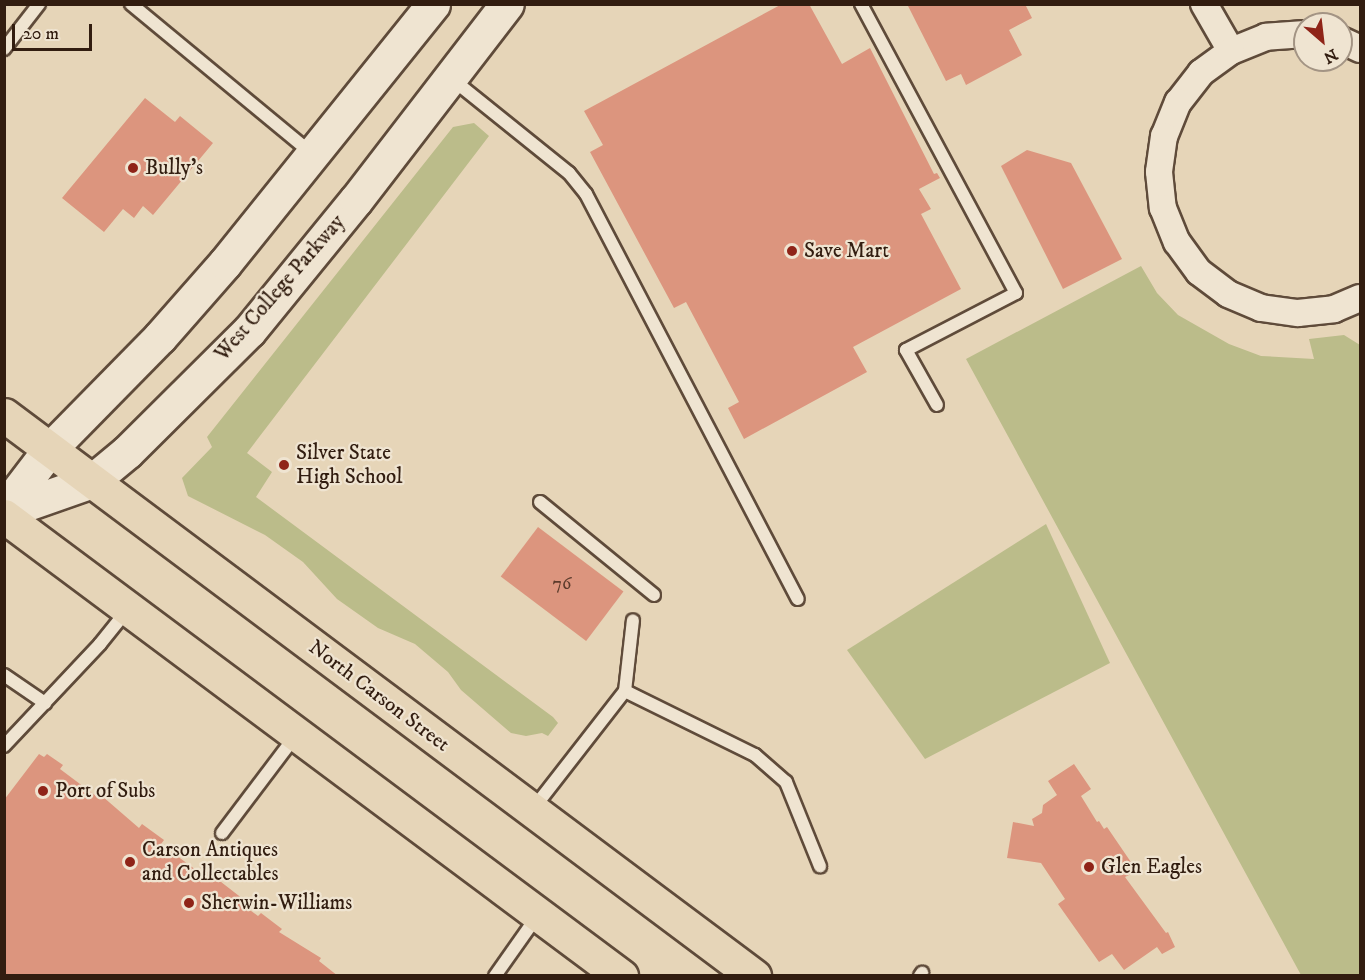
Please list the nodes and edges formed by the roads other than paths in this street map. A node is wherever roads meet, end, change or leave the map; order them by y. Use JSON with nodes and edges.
{"nodes":[{"id":1,"x":39,"y":4,"type":"edge"},
{"id":2,"x":130,"y":4,"type":"edge"},
{"id":3,"x":433,"y":4,"type":"edge"},
{"id":4,"x":507,"y":4,"type":"edge"},
{"id":5,"x":861,"y":4,"type":"edge"},
{"id":6,"x":1204,"y":4,"type":"edge"},
{"id":7,"x":1293,"y":35,"type":"edge"},
{"id":8,"x":4,"y":49,"type":"edge"},
{"id":9,"x":1231,"y":51,"type":"junction"},
{"id":10,"x":450,"y":77,"type":"junction"},
{"id":11,"x":312,"y":154,"type":"junction"},
{"id":12,"x":1360,"y":298,"type":"edge"},
{"id":13,"x":937,"y":405,"type":"dead end"},
{"id":14,"x":4,"y":415,"type":"edge"},
{"id":15,"x":49,"y":450,"type":"junction"},
{"id":16,"x":92,"y":481,"type":"junction"},
{"id":17,"x":540,"y":502,"type":"dead end"},
{"id":18,"x":4,"y":512,"type":"edge"},
{"id":19,"x":654,"y":595,"type":"dead end"},
{"id":20,"x":798,"y":599,"type":"dead end"},
{"id":21,"x":129,"y":608,"type":"junction"},
{"id":22,"x":633,"y":620,"type":"dead end"},
{"id":23,"x":4,"y":675,"type":"edge"},
{"id":24,"x":625,"y":691,"type":"junction"},
{"id":25,"x":45,"y":703,"type":"junction"},
{"id":26,"x":297,"y":734,"type":"junction"},
{"id":27,"x":4,"y":746,"type":"edge"},
{"id":28,"x":533,"y":810,"type":"junction"},
{"id":29,"x":222,"y":833,"type":"dead end"},
{"id":30,"x":820,"y":866,"type":"dead end"},
{"id":31,"x":539,"y":914,"type":"junction"},
{"id":32,"x":495,"y":975,"type":"edge"},
{"id":33,"x":621,"y":975,"type":"edge"},
{"id":34,"x":754,"y":975,"type":"edge"}],
"edges":[{"from":1,"to":8,"type":"lane"},
{"from":2,"to":11,"type":"lane"},
{"from":3,"to":11,"type":"street"},
{"from":4,"to":10,"type":"street","name":"West College Parkway"},
{"from":5,"to":13,"type":"lane"},
{"from":6,"to":9,"type":"street"},
{"from":7,"to":9,"type":"street"},
{"from":9,"to":12,"type":"street"},
{"from":10,"to":16,"type":"street","name":"West College Parkway"},
{"from":10,"to":20,"type":"lane"},
{"from":11,"to":15,"type":"street"},
{"from":14,"to":15,"type":"main road","name":"North Carson Street"},
{"from":15,"to":16,"type":"main road","name":"North Carson Street"},
{"from":15,"to":18,"type":"street"},
{"from":16,"to":18,"type":"street","name":"West College Parkway"},
{"from":16,"to":28,"type":"main road","name":"North Carson Street"},
{"from":17,"to":19,"type":"lane"},
{"from":18,"to":21,"type":"main road"},
{"from":21,"to":25,"type":"lane"},
{"from":21,"to":26,"type":"main road"},
{"from":22,"to":24,"type":"lane"},
{"from":23,"to":25,"type":"lane"},
{"from":24,"to":28,"type":"lane"},
{"from":24,"to":30,"type":"lane"},
{"from":25,"to":27,"type":"lane"},
{"from":26,"to":29,"type":"lane"},
{"from":26,"to":31,"type":"main road"},
{"from":28,"to":34,"type":"main road","name":"North Carson Street"},
{"from":31,"to":32,"type":"lane"},
{"from":31,"to":33,"type":"main road"}]}
